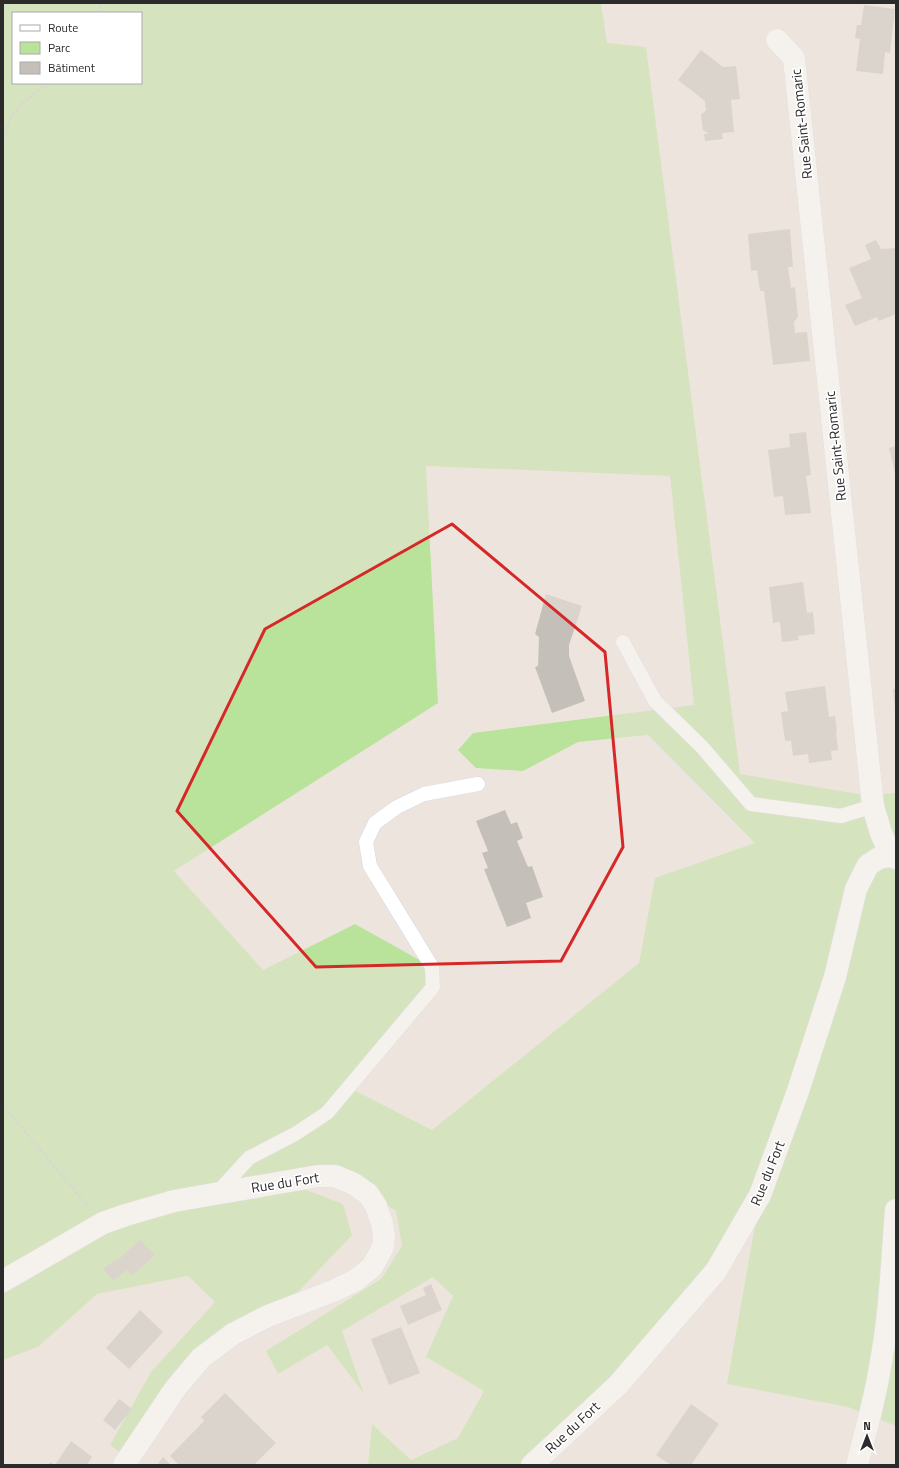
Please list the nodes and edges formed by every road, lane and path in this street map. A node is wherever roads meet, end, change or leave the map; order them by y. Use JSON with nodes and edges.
{"nodes":[{"id":1,"x":777,"y":40,"type":"dead end"},
{"id":2,"x":48,"y":84,"type":"edge"},
{"id":3,"x":3,"y":138,"type":"edge"},
{"id":4,"x":623,"y":642,"type":"dead end"},
{"id":5,"x":478,"y":784,"type":"dead end"},
{"id":6,"x":873,"y":806,"type":"junction"},
{"id":7,"x":893,"y":857,"type":"edge"},
{"id":8,"x":3,"y":1109,"type":"edge"},
{"id":9,"x":218,"y":1192,"type":"junction"},
{"id":10,"x":896,"y":1210,"type":"edge"},
{"id":11,"x":103,"y":1223,"type":"junction"},
{"id":12,"x":3,"y":1281,"type":"edge"},
{"id":13,"x":124,"y":1465,"type":"edge"},
{"id":14,"x":532,"y":1465,"type":"edge"},
{"id":15,"x":857,"y":1465,"type":"edge"}],
"edges":[{"from":1,"to":6,"type":"street","name":"Rue Saint-Romaric"},
{"from":2,"to":3,"type":"path"},
{"from":4,"to":6,"type":"lane"},
{"from":5,"to":9,"type":"lane"},
{"from":6,"to":7,"type":"street","name":"Rue Saint-Romaric"},
{"from":7,"to":14,"type":"street","name":"Rue du Fort"},
{"from":8,"to":11,"type":"path"},
{"from":9,"to":11,"type":"street","name":"Rue du Fort"},
{"from":9,"to":13,"type":"street","name":"Rue du Fort"},
{"from":10,"to":15,"type":"street"},
{"from":11,"to":12,"type":"street","name":"Rue du Fort"}]}
